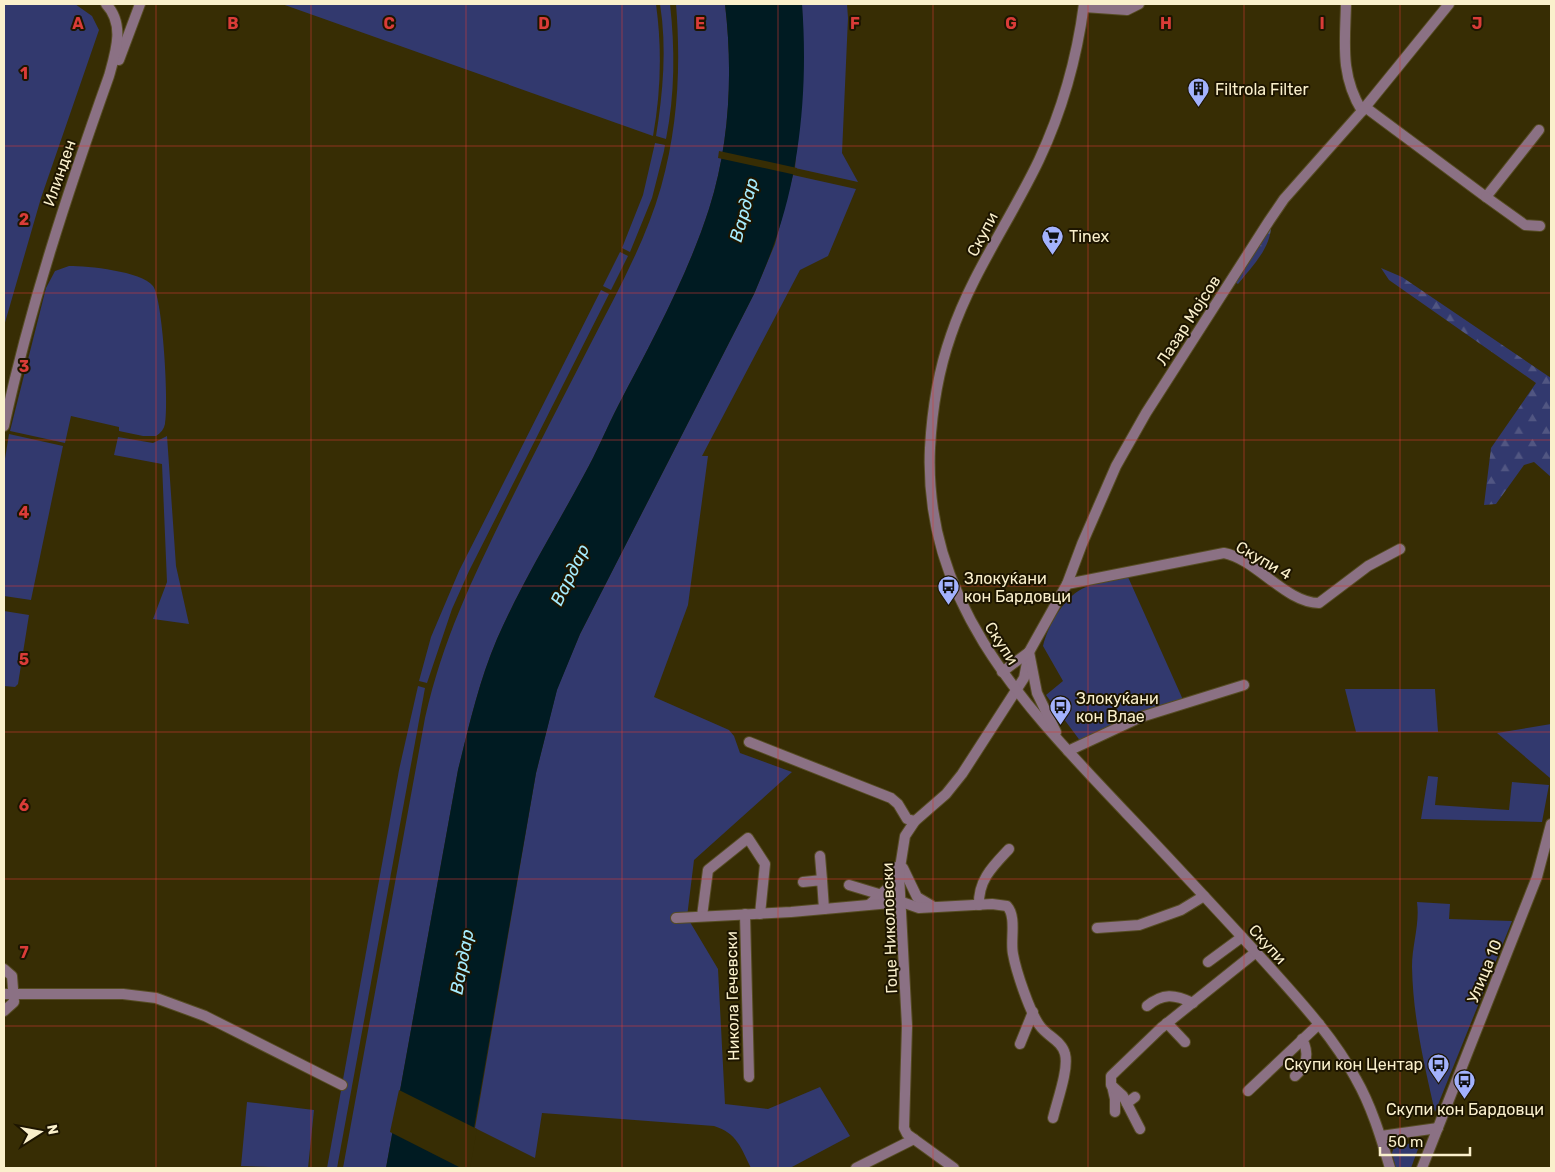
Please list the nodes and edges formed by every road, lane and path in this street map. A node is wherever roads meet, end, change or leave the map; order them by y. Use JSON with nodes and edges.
{"nodes":[{"id":1,"x":106,"y":4,"type":"edge"},
{"id":2,"x":140,"y":4,"type":"edge"},
{"id":3,"x":1139,"y":4,"type":"edge"},
{"id":4,"x":1346,"y":4,"type":"edge"},
{"id":5,"x":1449,"y":4,"type":"edge"},
{"id":6,"x":1084,"y":5,"type":"edge"},
{"id":7,"x":109,"y":76,"type":"junction"},
{"id":8,"x":1363,"y":109,"type":"junction"},
{"id":9,"x":1539,"y":130,"type":"dead end"},
{"id":10,"x":1486,"y":197,"type":"junction"},
{"id":11,"x":1540,"y":226,"type":"dead end"},
{"id":12,"x":4,"y":426,"type":"edge"},
{"id":13,"x":1400,"y":550,"type":"dead end"},
{"id":14,"x":1067,"y":584,"type":"junction"},
{"id":15,"x":1029,"y":652,"type":"junction"},
{"id":16,"x":1002,"y":672,"type":"junction"},
{"id":17,"x":1244,"y":686,"type":"dead end"},
{"id":18,"x":1015,"y":690,"type":"junction"},
{"id":19,"x":749,"y":742,"type":"dead end"},
{"id":20,"x":1065,"y":748,"type":"junction"},
{"id":21,"x":914,"y":821,"type":"junction"},
{"id":22,"x":1551,"y":824,"type":"edge"},
{"id":23,"x":1009,"y":849,"type":"dead end"},
{"id":24,"x":820,"y":856,"type":"dead end"},
{"id":25,"x":901,"y":857,"type":"junction"},
{"id":26,"x":822,"y":880,"type":"junction"},
{"id":27,"x":803,"y":882,"type":"dead end"},
{"id":28,"x":850,"y":885,"type":"dead end"},
{"id":29,"x":882,"y":895,"type":"junction"},
{"id":30,"x":1204,"y":896,"type":"junction"},
{"id":31,"x":902,"y":902,"type":"junction"},
{"id":32,"x":870,"y":904,"type":"junction"},
{"id":33,"x":979,"y":905,"type":"junction"},
{"id":34,"x":936,"y":907,"type":"junction"},
{"id":35,"x":824,"y":909,"type":"junction"},
{"id":36,"x":745,"y":914,"type":"junction"},
{"id":37,"x":760,"y":914,"type":"junction"},
{"id":38,"x":702,"y":916,"type":"junction"},
{"id":39,"x":676,"y":918,"type":"dead end"},
{"id":40,"x":1097,"y":928,"type":"dead end"},
{"id":41,"x":1242,"y":937,"type":"junction"},
{"id":42,"x":1256,"y":952,"type":"junction"},
{"id":43,"x":1208,"y":962,"type":"dead end"},
{"id":44,"x":4,"y":969,"type":"edge"},
{"id":45,"x":9,"y":994,"type":"edge"},
{"id":46,"x":1193,"y":1003,"type":"junction"},
{"id":47,"x":1146,"y":1006,"type":"dead end"},
{"id":48,"x":4,"y":1011,"type":"edge"},
{"id":49,"x":1033,"y":1012,"type":"junction"},
{"id":50,"x":1167,"y":1023,"type":"junction"},
{"id":51,"x":1319,"y":1024,"type":"junction"},
{"id":52,"x":1302,"y":1040,"type":"junction"},
{"id":53,"x":1185,"y":1042,"type":"dead end"},
{"id":54,"x":1020,"y":1044,"type":"dead end"},
{"id":55,"x":1295,"y":1076,"type":"dead end"},
{"id":56,"x":749,"y":1077,"type":"dead end"},
{"id":57,"x":342,"y":1085,"type":"dead end"},
{"id":58,"x":1112,"y":1085,"type":"junction"},
{"id":59,"x":1248,"y":1091,"type":"dead end"},
{"id":60,"x":1115,"y":1112,"type":"dead end"},
{"id":61,"x":1053,"y":1118,"type":"dead end"},
{"id":62,"x":1438,"y":1128,"type":"junction"},
{"id":63,"x":1140,"y":1129,"type":"dead end"},
{"id":64,"x":1381,"y":1136,"type":"junction"},
{"id":65,"x":914,"y":1139,"type":"junction"},
{"id":66,"x":856,"y":1168,"type":"edge"},
{"id":67,"x":954,"y":1168,"type":"edge"},
{"id":68,"x":1390,"y":1168,"type":"edge"},
{"id":69,"x":1422,"y":1168,"type":"edge"}],
"edges":[{"from":1,"to":7,"type":"street","name":"Илинден"},
{"from":2,"to":7,"type":"street","name":"Илинден"},
{"from":3,"to":6,"type":"street"},
{"from":4,"to":8,"type":"street"},
{"from":5,"to":8,"type":"street","name":"Лазар Мојсов"},
{"from":6,"to":16,"type":"street","name":"Скупи"},
{"from":7,"to":12,"type":"street","name":"Илинден"},
{"from":8,"to":10,"type":"street"},
{"from":8,"to":14,"type":"street","name":"Лазар Мојсов"},
{"from":9,"to":10,"type":"street"},
{"from":10,"to":11,"type":"street"},
{"from":13,"to":14,"type":"street","name":"Cкупи 4"},
{"from":14,"to":15,"type":"street","name":"Лазар Мојсов"},
{"from":15,"to":16,"type":"street"},
{"from":15,"to":18,"type":"street","name":"Лазар Мојсов"},
{"from":15,"to":20,"type":"street"},
{"from":16,"to":18,"type":"street","name":"Скупи"},
{"from":17,"to":20,"type":"street"},
{"from":18,"to":20,"type":"street","name":"Скупи"},
{"from":18,"to":21,"type":"street","name":"Гоце Николовски"},
{"from":19,"to":21,"type":"street"},
{"from":20,"to":30,"type":"street","name":"Скупи"},
{"from":21,"to":25,"type":"street","name":"Гоце Николовски"},
{"from":22,"to":62,"type":"street","name":"Улица 10"},
{"from":23,"to":33,"type":"street"},
{"from":24,"to":26,"type":"street"},
{"from":25,"to":29,"type":"street"},
{"from":25,"to":31,"type":"street","name":"Гоце Николовски"},
{"from":25,"to":34,"type":"street"},
{"from":26,"to":27,"type":"street"},
{"from":26,"to":35,"type":"street"},
{"from":28,"to":29,"type":"street"},
{"from":29,"to":32,"type":"street"},
{"from":30,"to":40,"type":"street"},
{"from":30,"to":41,"type":"street","name":"Скупи"},
{"from":31,"to":32,"type":"street","name":"Никола Гечевски"},
{"from":31,"to":34,"type":"street","name":"Никола Гечевски"},
{"from":31,"to":65,"type":"street","name":"Гоце Николовски"},
{"from":32,"to":35,"type":"street","name":"Никола Гечевски"},
{"from":33,"to":34,"type":"street","name":"Никола Гечевски"},
{"from":33,"to":49,"type":"street","name":"Никола Гечевски"},
{"from":35,"to":37,"type":"street","name":"Никола Гечевски"},
{"from":36,"to":37,"type":"street","name":"Никола Гечевски"},
{"from":36,"to":38,"type":"street","name":"Никола Гечевски"},
{"from":36,"to":56,"type":"street","name":"Никола Гечевски"},
{"from":37,"to":38,"type":"street"},
{"from":38,"to":39,"type":"street","name":"Никола Гечевски"},
{"from":41,"to":42,"type":"street","name":"Скупи"},
{"from":41,"to":43,"type":"street"},
{"from":42,"to":46,"type":"street"},
{"from":42,"to":51,"type":"street","name":"Скупи"},
{"from":44,"to":45,"type":"street"},
{"from":45,"to":48,"type":"street"},
{"from":45,"to":57,"type":"street"},
{"from":46,"to":47,"type":"street"},
{"from":46,"to":50,"type":"street"},
{"from":49,"to":54,"type":"street"},
{"from":49,"to":61,"type":"street","name":"Никола Гечевски"},
{"from":50,"to":53,"type":"street"},
{"from":50,"to":58,"type":"street"},
{"from":51,"to":52,"type":"street"},
{"from":51,"to":64,"type":"street","name":"Скупи"},
{"from":52,"to":55,"type":"street"},
{"from":52,"to":59,"type":"street"},
{"from":58,"to":60,"type":"street"},
{"from":58,"to":63,"type":"street"},
{"from":62,"to":64,"type":"street"},
{"from":62,"to":69,"type":"street","name":"Улица 10"},
{"from":64,"to":68,"type":"street","name":"Скупи"},
{"from":65,"to":66,"type":"street"},
{"from":65,"to":67,"type":"street","name":"Гоце Николовски"}]}
